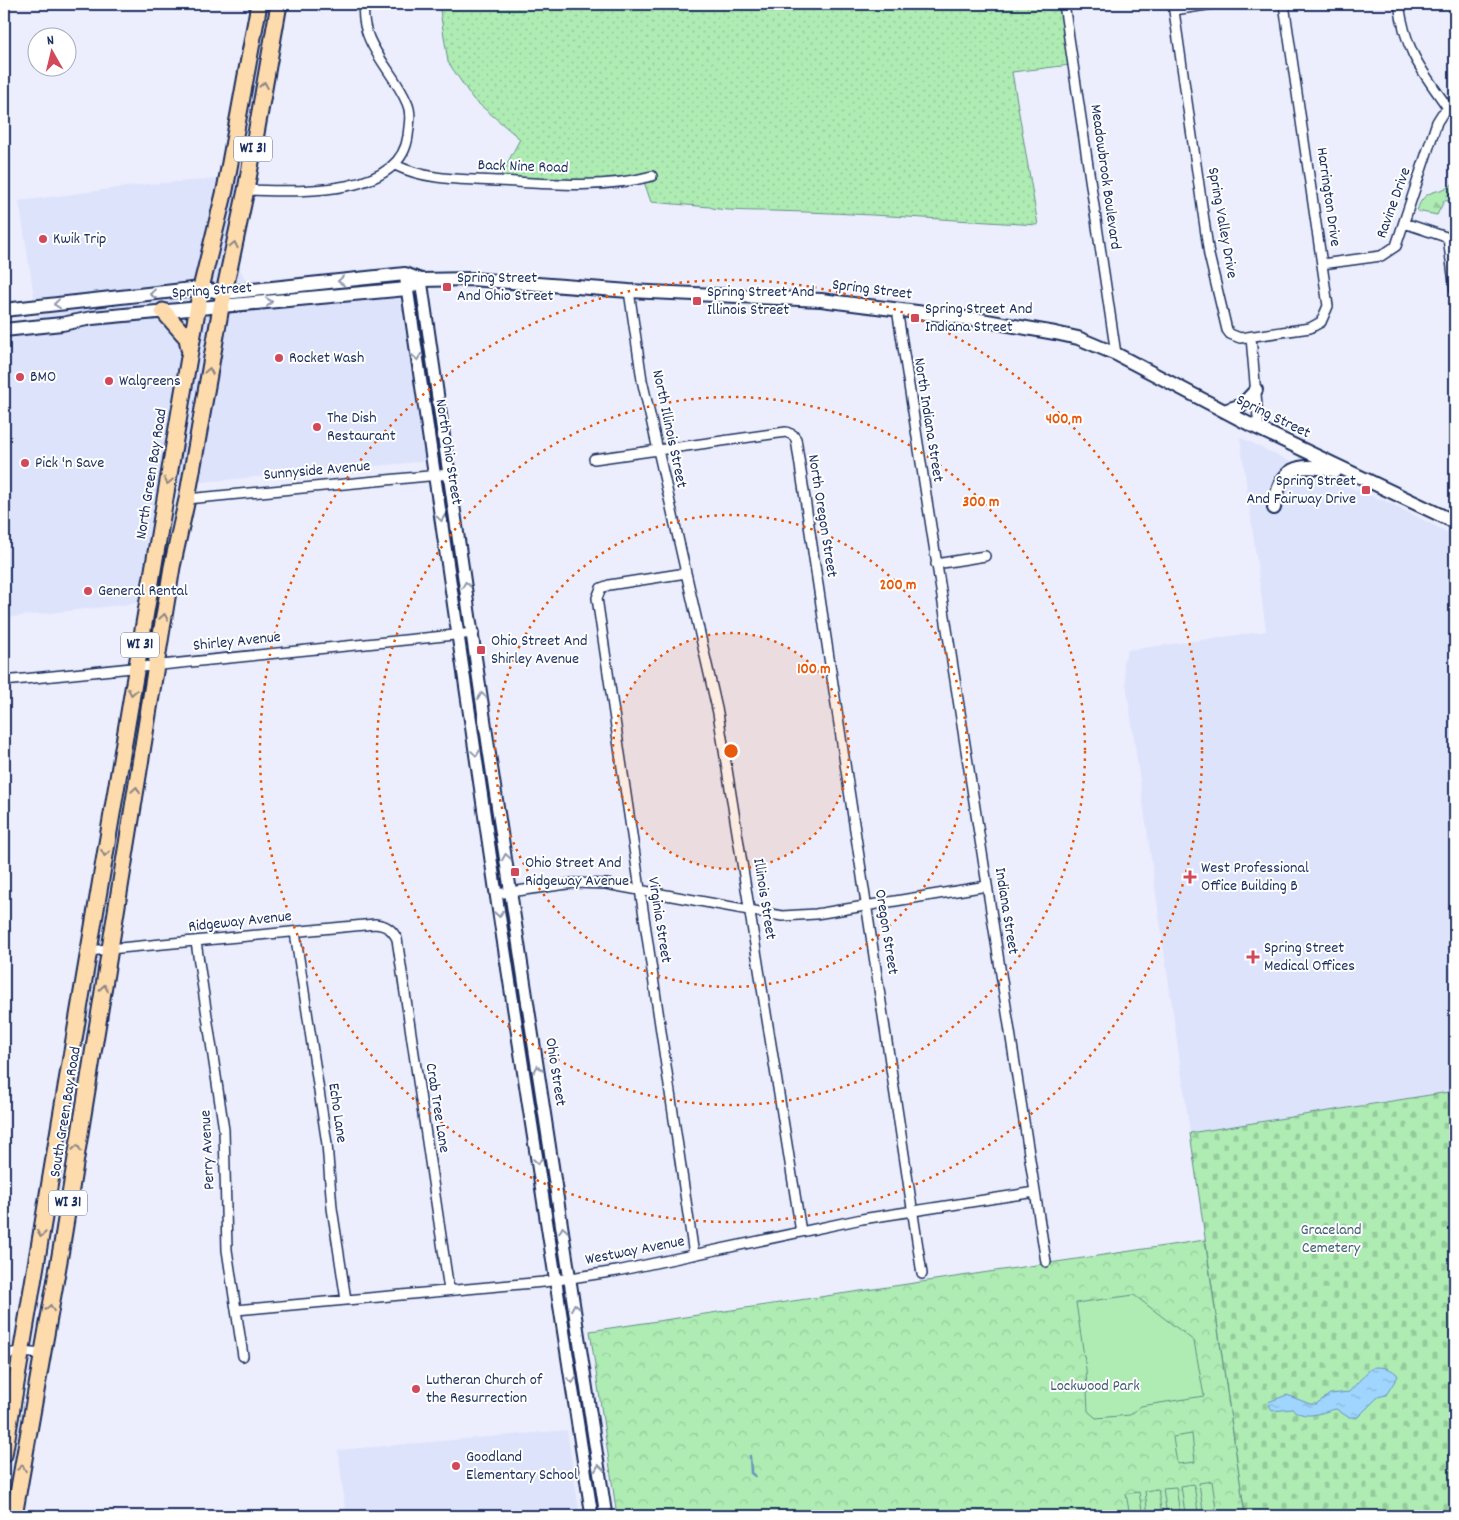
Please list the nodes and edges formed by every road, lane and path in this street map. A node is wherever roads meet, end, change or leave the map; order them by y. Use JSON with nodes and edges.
{"nodes":[{"id":1,"x":258,"y":4,"type":"edge"},
{"id":2,"x":279,"y":4,"type":"edge"},
{"id":3,"x":364,"y":4,"type":"edge"},
{"id":4,"x":1064,"y":4,"type":"edge"},
{"id":5,"x":1213,"y":4,"type":"edge"},
{"id":6,"x":1284,"y":4,"type":"edge"},
{"id":7,"x":1399,"y":4,"type":"edge"},
{"id":8,"x":1173,"y":7,"type":"edge"},
{"id":9,"x":1452,"y":105,"type":"edge"},
{"id":10,"x":395,"y":165,"type":"junction"},
{"id":11,"x":652,"y":176,"type":"dead end"},
{"id":12,"x":246,"y":190,"type":"junction"},
{"id":13,"x":1404,"y":223,"type":"junction"},
{"id":14,"x":1451,"y":239,"type":"edge"},
{"id":15,"x":1322,"y":264,"type":"junction"},
{"id":16,"x":405,"y":274,"type":"junction"},
{"id":17,"x":422,"y":280,"type":"junction"},
{"id":18,"x":201,"y":288,"type":"junction"},
{"id":19,"x":407,"y":289,"type":"junction"},
{"id":20,"x":1455,"y":290,"type":"edge"},
{"id":21,"x":629,"y":291,"type":"junction"},
{"id":22,"x":222,"y":300,"type":"junction"},
{"id":23,"x":199,"y":308,"type":"junction"},
{"id":24,"x":897,"y":309,"type":"junction"},
{"id":25,"x":4,"y":310,"type":"edge"},
{"id":26,"x":163,"y":311,"type":"junction"},
{"id":27,"x":4,"y":330,"type":"edge"},
{"id":28,"x":429,"y":333,"type":"junction"},
{"id":29,"x":414,"y":334,"type":"junction"},
{"id":30,"x":1251,"y":337,"type":"junction"},
{"id":31,"x":1116,"y":354,"type":"junction"},
{"id":32,"x":189,"y":357,"type":"junction"},
{"id":33,"x":435,"y":377,"type":"junction"},
{"id":34,"x":421,"y":382,"type":"junction"},
{"id":35,"x":1256,"y":390,"type":"junction"},
{"id":36,"x":1224,"y":411,"type":"junction"},
{"id":37,"x":1259,"y":429,"type":"junction"},
{"id":38,"x":177,"y":435,"type":"junction"},
{"id":39,"x":658,"y":450,"type":"junction"},
{"id":40,"x":594,"y":459,"type":"dead end"},
{"id":41,"x":449,"y":474,"type":"junction"},
{"id":42,"x":435,"y":475,"type":"junction"},
{"id":43,"x":1357,"y":477,"type":"junction"},
{"id":44,"x":187,"y":499,"type":"junction"},
{"id":45,"x":164,"y":504,"type":"junction"},
{"id":46,"x":1274,"y":508,"type":"dead end"},
{"id":47,"x":1455,"y":522,"type":"edge"},
{"id":48,"x":985,"y":556,"type":"dead end"},
{"id":49,"x":936,"y":564,"type":"junction"},
{"id":50,"x":172,"y":567,"type":"junction"},
{"id":51,"x":686,"y":573,"type":"junction"},
{"id":52,"x":819,"y":594,"type":"joint"},
{"id":53,"x":474,"y":633,"type":"junction"},
{"id":54,"x":459,"y":635,"type":"junction"},
{"id":55,"x":157,"y":665,"type":"junction"},
{"id":56,"x":136,"y":667,"type":"junction"},
{"id":57,"x":4,"y":681,"type":"edge"},
{"id":58,"x":486,"y":729,"type":"junction"},
{"id":59,"x":473,"y":731,"type":"junction"},
{"id":60,"x":499,"y":811,"type":"junction"},
{"id":61,"x":485,"y":813,"type":"junction"},
{"id":62,"x":987,"y":886,"type":"junction"},
{"id":63,"x":640,"y":890,"type":"junction"},
{"id":64,"x":512,"y":892,"type":"junction"},
{"id":65,"x":98,"y":893,"type":"joint"},
{"id":66,"x":496,"y":894,"type":"junction"},
{"id":67,"x":866,"y":905,"type":"junction"},
{"id":68,"x":751,"y":912,"type":"junction"},
{"id":69,"x":393,"y":931,"type":"joint"},
{"id":70,"x":295,"y":932,"type":"junction"},
{"id":71,"x":196,"y":942,"type":"junction"},
{"id":72,"x":110,"y":949,"type":"junction"},
{"id":73,"x":88,"y":951,"type":"junction"},
{"id":74,"x":531,"y":1022,"type":"junction"},
{"id":75,"x":516,"y":1023,"type":"junction"},
{"id":76,"x":549,"y":1137,"type":"junction"},
{"id":77,"x":534,"y":1139,"type":"junction"},
{"id":78,"x":1035,"y":1192,"type":"junction"},
{"id":79,"x":913,"y":1212,"type":"junction"},
{"id":80,"x":801,"y":1232,"type":"junction"},
{"id":81,"x":694,"y":1255,"type":"junction"},
{"id":82,"x":1046,"y":1262,"type":"dead end"},
{"id":83,"x":922,"y":1274,"type":"dead end"},
{"id":84,"x":570,"y":1278,"type":"junction"},
{"id":85,"x":556,"y":1280,"type":"junction"},
{"id":86,"x":449,"y":1290,"type":"junction"},
{"id":87,"x":346,"y":1300,"type":"junction"},
{"id":88,"x":236,"y":1310,"type":"junction"},
{"id":89,"x":22,"y":1352,"type":"junction"},
{"id":90,"x":4,"y":1354,"type":"edge"},
{"id":91,"x":42,"y":1354,"type":"junction"},
{"id":92,"x":243,"y":1356,"type":"dead end"},
{"id":93,"x":4,"y":1455,"type":"edge"},
{"id":94,"x":14,"y":1516,"type":"edge"},
{"id":95,"x":592,"y":1516,"type":"edge"},
{"id":96,"x":606,"y":1516,"type":"edge"}],
"edges":[{"from":1,"to":18,"type":"main road","name":"North Green Bay Road","number":"WI 31"},
{"from":12,"to":2,"type":"main road","number":"WI 31","one_way":true},
{"from":3,"to":10,"type":"street"},
{"from":4,"to":31,"type":"street","name":"Meadowbrook Boulevard"},
{"from":5,"to":8,"type":"street"},
{"from":6,"to":15,"type":"street","name":"Harrington Drive"},
{"from":7,"to":9,"type":"street"},
{"from":8,"to":30,"type":"street","name":"Spring Valley Drive"},
{"from":9,"to":13,"type":"street","name":"Ravine Drive"},
{"from":10,"to":11,"type":"street","name":"Back Nine Road"},
{"from":10,"to":12,"type":"street"},
{"from":22,"to":12,"type":"main road","number":"WI 31","one_way":true},
{"from":13,"to":14,"type":"street"},
{"from":13,"to":15,"type":"street","name":"Ravine Drive"},
{"from":14,"to":20,"type":"street"},
{"from":15,"to":30,"type":"street","name":"Harrington Drive"},
{"from":16,"to":17,"type":"main road","name":"Spring Street"},
{"from":16,"to":19,"type":"street","name":"North Ohio Street"},
{"from":16,"to":22,"type":"main road","name":"Spring Street","one_way":true},
{"from":17,"to":19,"type":"main road","name":"Spring Street"},
{"from":17,"to":21,"type":"main road","name":"Spring Street"},
{"from":17,"to":28,"type":"street","name":"North Ohio Street"},
{"from":18,"to":22,"type":"main road","name":"Spring Street"},
{"from":18,"to":23,"type":"main road","name":"North Green Bay Road","number":"WI 31"},
{"from":18,"to":25,"type":"main road","name":"Spring Street","one_way":true},
{"from":22,"to":19,"type":"main road","name":"Spring Street","one_way":true},
{"from":19,"to":29,"type":"street","name":"North Ohio Street"},
{"from":21,"to":24,"type":"main road","name":"Spring Street"},
{"from":21,"to":39,"type":"street","name":"North Illinois Street"},
{"from":22,"to":23,"type":"main road","name":"Spring Street"},
{"from":44,"to":22,"type":"main road","number":"WI 31","one_way":true},
{"from":23,"to":26,"type":"main road","name":"Spring Street"},
{"from":23,"to":32,"type":"main road","name":"North Green Bay Road","number":"WI 31"},
{"from":24,"to":31,"type":"main road","name":"Spring Street"},
{"from":24,"to":49,"type":"street","name":"North Indiana Street"},
{"from":26,"to":27,"type":"main road","name":"Spring Street"},
{"from":26,"to":32,"type":"main road"},
{"from":28,"to":29,"type":"street"},
{"from":28,"to":33,"type":"street","name":"North Ohio Street"},
{"from":29,"to":34,"type":"street","name":"North Ohio Street","one_way":true},
{"from":30,"to":35,"type":"street"},
{"from":31,"to":36,"type":"main road","name":"Spring Street"},
{"from":32,"to":38,"type":"main road","name":"North Green Bay Road","number":"WI 31"},
{"from":33,"to":34,"type":"street"},
{"from":33,"to":41,"type":"street","name":"North Ohio Street"},
{"from":34,"to":42,"type":"street","name":"North Ohio Street"},
{"from":35,"to":36,"type":"main road"},
{"from":35,"to":37,"type":"street"},
{"from":36,"to":37,"type":"main road","name":"Spring Street"},
{"from":37,"to":43,"type":"main road","name":"Spring Street"},
{"from":38,"to":44,"type":"main road"},
{"from":38,"to":45,"type":"main road","name":"North Green Bay Road","number":"WI 31","one_way":true},
{"from":39,"to":40,"type":"street"},
{"from":39,"to":51,"type":"street","name":"North Illinois Street"},
{"from":39,"to":52,"type":"street","name":"North Oregon Street"},
{"from":41,"to":42,"type":"street","name":"Sunnyside Avenue"},
{"from":53,"to":41,"type":"street","name":"North Ohio Street","one_way":true},
{"from":42,"to":44,"type":"street","name":"Sunnyside Avenue"},
{"from":42,"to":54,"type":"street","name":"North Ohio Street","one_way":true},
{"from":43,"to":46,"type":"main road"},
{"from":43,"to":47,"type":"main road","name":"Spring Street"},
{"from":44,"to":50,"type":"main road","number":"WI 31"},
{"from":45,"to":50,"type":"main road"},
{"from":45,"to":56,"type":"main road","name":"North Green Bay Road","number":"WI 31"},
{"from":48,"to":49,"type":"street"},
{"from":49,"to":62,"type":"street","name":"Indiana Street"},
{"from":55,"to":50,"type":"main road","number":"WI 31","one_way":true},
{"from":51,"to":63,"type":"street","name":"Virginia Street"},
{"from":51,"to":68,"type":"street","name":"Illinois Street"},
{"from":52,"to":67,"type":"street","name":"Oregon Street"},
{"from":53,"to":54,"type":"street","name":"Shirley Avenue"},
{"from":58,"to":53,"type":"street","name":"Ohio Street","one_way":true},
{"from":54,"to":55,"type":"street","name":"Shirley Avenue"},
{"from":54,"to":59,"type":"street","name":"Ohio Street"},
{"from":55,"to":56,"type":"street","name":"Shirley Avenue"},
{"from":72,"to":55,"type":"main road","name":"South Green Bay Road","number":"WI 31","one_way":true},
{"from":56,"to":57,"type":"street","name":"Shirley Avenue"},
{"from":56,"to":65,"type":"main road","name":"North Green Bay Road","number":"WI 31","one_way":true},
{"from":58,"to":59,"type":"street"},
{"from":58,"to":60,"type":"street","name":"Ohio Street"},
{"from":59,"to":61,"type":"street","name":"Ohio Street","one_way":true},
{"from":60,"to":61,"type":"street"},
{"from":64,"to":60,"type":"street","name":"Ohio Street","one_way":true},
{"from":61,"to":66,"type":"street","name":"Ohio Street"},
{"from":62,"to":67,"type":"street"},
{"from":62,"to":78,"type":"street","name":"Indiana Street"},
{"from":63,"to":64,"type":"street"},
{"from":63,"to":68,"type":"street"},
{"from":63,"to":81,"type":"street","name":"Virginia Street"},
{"from":64,"to":66,"type":"street"},
{"from":64,"to":74,"type":"street","name":"Ohio Street"},
{"from":65,"to":73,"type":"main road","name":"South Green Bay Road","number":"WI 31"},
{"from":66,"to":75,"type":"street","name":"Ohio Street","one_way":true},
{"from":67,"to":68,"type":"street"},
{"from":67,"to":79,"type":"street","name":"Oregon Street"},
{"from":68,"to":80,"type":"street","name":"Illinois Street"},
{"from":69,"to":70,"type":"street","name":"Ridgeway Avenue"},
{"from":69,"to":86,"type":"street","name":"Crab Tree Lane"},
{"from":70,"to":71,"type":"street","name":"Ridgeway Avenue"},
{"from":70,"to":87,"type":"street","name":"Echo Lane"},
{"from":71,"to":72,"type":"street","name":"Ridgeway Avenue"},
{"from":71,"to":88,"type":"street","name":"Perry Avenue"},
{"from":72,"to":73,"type":"street","name":"Ridgeway Avenue"},
{"from":91,"to":72,"type":"main road","name":"South Green Bay Road","number":"WI 31","one_way":true},
{"from":73,"to":89,"type":"main road","name":"South Green Bay Road","number":"WI 31","one_way":true},
{"from":74,"to":75,"type":"street"},
{"from":76,"to":74,"type":"street","name":"Ohio Street","one_way":true},
{"from":75,"to":77,"type":"street","name":"Ohio Street"},
{"from":76,"to":77,"type":"street"},
{"from":84,"to":76,"type":"street","name":"Ohio Street","one_way":true},
{"from":77,"to":85,"type":"street","name":"Ohio Street","one_way":true},
{"from":78,"to":79,"type":"street","name":"Westway Avenue"},
{"from":78,"to":82,"type":"street","name":"Indiana Street"},
{"from":79,"to":80,"type":"street","name":"Westway Avenue"},
{"from":79,"to":83,"type":"street","name":"Oregon Street"},
{"from":80,"to":81,"type":"street","name":"Westway Avenue"},
{"from":81,"to":84,"type":"street","name":"Westway Avenue"},
{"from":84,"to":85,"type":"street","name":"Westway Avenue"},
{"from":96,"to":84,"type":"street","name":"Ohio Street","one_way":true},
{"from":85,"to":86,"type":"street","name":"Westway Avenue"},
{"from":85,"to":95,"type":"street","name":"Ohio Street","one_way":true},
{"from":86,"to":87,"type":"street","name":"Westway Avenue"},
{"from":87,"to":88,"type":"street","name":"Westway Avenue"},
{"from":88,"to":92,"type":"street","name":"Perry Avenue"},
{"from":89,"to":90,"type":"street"},
{"from":89,"to":91,"type":"street"},
{"from":89,"to":93,"type":"main road","name":"South Green Bay Road","number":"WI 31"},
{"from":94,"to":91,"type":"main road","name":"South Green Bay Road","number":"WI 31","one_way":true}]}
